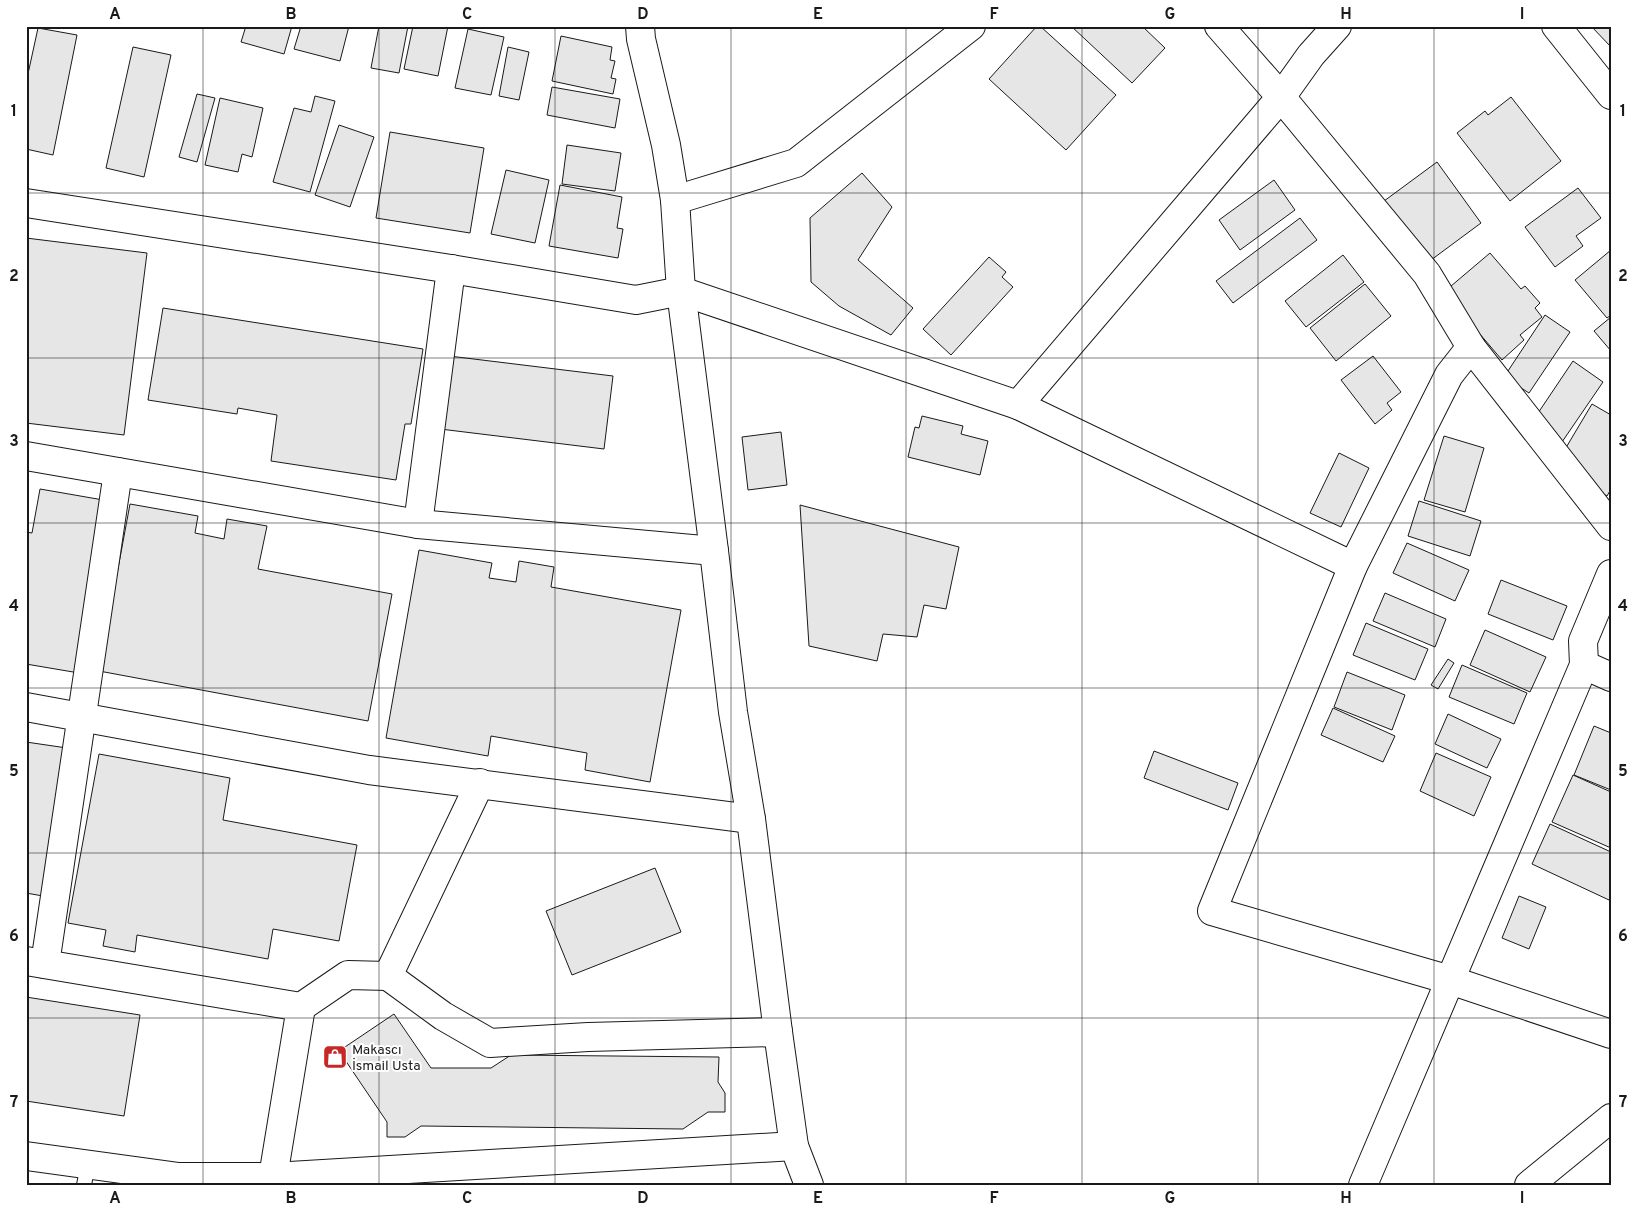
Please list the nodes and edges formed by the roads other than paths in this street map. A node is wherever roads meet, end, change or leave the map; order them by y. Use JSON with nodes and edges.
{"nodes":[{"id":1,"x":640,"y":26,"type":"edge"},
{"id":2,"x":971,"y":26,"type":"edge"},
{"id":3,"x":1219,"y":26,"type":"edge"},
{"id":4,"x":1337,"y":26,"type":"edge"},
{"id":5,"x":1556,"y":26,"type":"edge"},
{"id":6,"x":1611,"y":95,"type":"edge"},
{"id":7,"x":1281,"y":97,"type":"junction"},
{"id":8,"x":675,"y":200,"type":"junction"},
{"id":9,"x":26,"y":203,"type":"edge"},
{"id":10,"x":451,"y":269,"type":"junction"},
{"id":11,"x":681,"y":291,"type":"junction"},
{"id":12,"x":1471,"y":347,"type":"junction"},
{"id":13,"x":1018,"y":405,"type":"junction"},
{"id":14,"x":26,"y":456,"type":"edge"},
{"id":15,"x":118,"y":472,"type":"junction"},
{"id":16,"x":418,"y":524,"type":"junction"},
{"id":17,"x":1611,"y":526,"type":"edge"},
{"id":18,"x":714,"y":551,"type":"junction"},
{"id":19,"x":1353,"y":566,"type":"junction"},
{"id":20,"x":1611,"y":574,"type":"edge"},
{"id":21,"x":1584,"y":665,"type":"junction"},
{"id":22,"x":1611,"y":678,"type":"edge"},
{"id":23,"x":26,"y":707,"type":"edge"},
{"id":24,"x":82,"y":716,"type":"junction"},
{"id":25,"x":480,"y":783,"type":"junction"},
{"id":26,"x":751,"y":819,"type":"junction"},
{"id":27,"x":36,"y":962,"type":"edge"},
{"id":28,"x":388,"y":976,"type":"junction"},
{"id":29,"x":1450,"y":980,"type":"junction"},
{"id":30,"x":301,"y":1007,"type":"junction"},
{"id":31,"x":778,"y":1032,"type":"junction"},
{"id":32,"x":1611,"y":1034,"type":"edge"},
{"id":33,"x":1611,"y":1118,"type":"edge"},
{"id":34,"x":794,"y":1146,"type":"junction"},
{"id":35,"x":26,"y":1156,"type":"edge"},
{"id":36,"x":86,"y":1175,"type":"edge"},
{"id":37,"x":273,"y":1178,"type":"junction"},
{"id":38,"x":809,"y":1185,"type":"edge"},
{"id":39,"x":1363,"y":1185,"type":"edge"},
{"id":40,"x":1529,"y":1185,"type":"edge"}],
"edges":[{"from":1,"to":8,"type":"street"},
{"from":2,"to":8,"type":"street"},
{"from":3,"to":7,"type":"street"},
{"from":4,"to":7,"type":"street"},
{"from":5,"to":6,"type":"street"},
{"from":7,"to":12,"type":"street"},
{"from":7,"to":13,"type":"street"},
{"from":8,"to":11,"type":"street"},
{"from":9,"to":10,"type":"street"},
{"from":10,"to":11,"type":"street"},
{"from":10,"to":16,"type":"street"},
{"from":11,"to":13,"type":"street"},
{"from":11,"to":18,"type":"street"},
{"from":12,"to":17,"type":"street"},
{"from":12,"to":19,"type":"street"},
{"from":13,"to":19,"type":"street"},
{"from":14,"to":15,"type":"street"},
{"from":15,"to":16,"type":"street"},
{"from":15,"to":24,"type":"street"},
{"from":16,"to":18,"type":"street"},
{"from":18,"to":26,"type":"street"},
{"from":19,"to":29,"type":"street"},
{"from":20,"to":21,"type":"street"},
{"from":21,"to":22,"type":"street"},
{"from":21,"to":29,"type":"street"},
{"from":23,"to":24,"type":"street"},
{"from":24,"to":25,"type":"street"},
{"from":24,"to":27,"type":"street"},
{"from":25,"to":26,"type":"street"},
{"from":25,"to":28,"type":"street"},
{"from":26,"to":31,"type":"street"},
{"from":27,"to":30,"type":"street"},
{"from":28,"to":30,"type":"street"},
{"from":28,"to":31,"type":"street"},
{"from":29,"to":32,"type":"street"},
{"from":29,"to":39,"type":"street"},
{"from":30,"to":37,"type":"street"},
{"from":31,"to":34,"type":"street"},
{"from":33,"to":40,"type":"street"},
{"from":34,"to":37,"type":"street"},
{"from":34,"to":38,"type":"street"},
{"from":35,"to":36,"type":"street"},
{"from":36,"to":37,"type":"street"}]}
